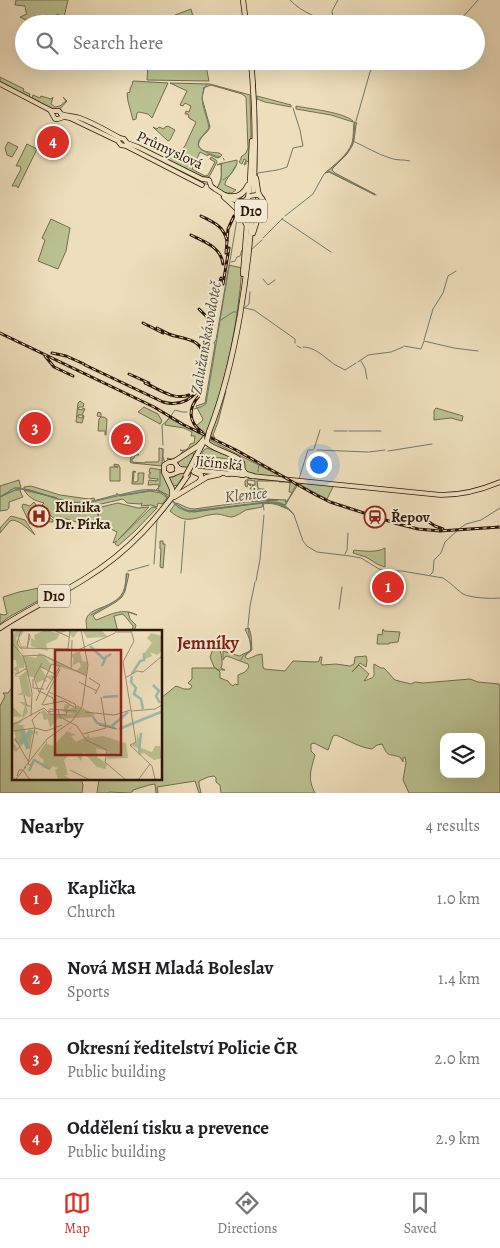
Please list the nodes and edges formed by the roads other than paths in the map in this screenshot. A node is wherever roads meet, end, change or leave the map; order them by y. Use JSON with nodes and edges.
{"nodes":[{"id":1,"x":244,"y":0,"type":"edge"},
{"id":2,"x":246,"y":15,"type":"edge"},
{"id":3,"x":251,"y":70,"type":"edge"},
{"id":4,"x":252,"y":70,"type":"edge"},
{"id":5,"x":0,"y":84,"type":"edge"},
{"id":6,"x":54,"y":113,"type":"junction"},
{"id":7,"x":61,"y":116,"type":"junction"},
{"id":8,"x":253,"y":133,"type":"junction"},
{"id":9,"x":124,"y":140,"type":"junction"},
{"id":10,"x":121,"y":144,"type":"junction"},
{"id":11,"x":254,"y":162,"type":"junction"},
{"id":12,"x":250,"y":174,"type":"junction"},
{"id":13,"x":197,"y":176,"type":"junction"},
{"id":14,"x":206,"y":179,"type":"junction"},
{"id":15,"x":195,"y":181,"type":"junction"},
{"id":16,"x":202,"y":185,"type":"junction"},
{"id":17,"x":208,"y":187,"type":"junction"},
{"id":18,"x":258,"y":195,"type":"junction"},
{"id":19,"x":223,"y":196,"type":"junction"},
{"id":20,"x":248,"y":202,"type":"junction"},
{"id":21,"x":260,"y":211,"type":"junction"},
{"id":22,"x":247,"y":232,"type":"junction"},
{"id":23,"x":250,"y":247,"type":"junction"},
{"id":24,"x":242,"y":288,"type":"junction"},
{"id":25,"x":209,"y":432,"type":"junction"},
{"id":26,"x":206,"y":439,"type":"junction"},
{"id":27,"x":212,"y":447,"type":"junction"},
{"id":28,"x":201,"y":451,"type":"junction"},
{"id":29,"x":189,"y":452,"type":"junction"},
{"id":30,"x":176,"y":466,"type":"junction"},
{"id":31,"x":193,"y":466,"type":"junction"},
{"id":32,"x":242,"y":468,"type":"junction"},
{"id":33,"x":164,"y":472,"type":"joint"},
{"id":34,"x":220,"y":474,"type":"junction"},
{"id":35,"x":227,"y":474,"type":"junction"},
{"id":36,"x":187,"y":475,"type":"junction"},
{"id":37,"x":242,"y":476,"type":"junction"},
{"id":38,"x":253,"y":476,"type":"junction"},
{"id":39,"x":169,"y":477,"type":"junction"},
{"id":40,"x":260,"y":477,"type":"junction"},
{"id":41,"x":182,"y":482,"type":"junction"},
{"id":42,"x":199,"y":482,"type":"junction"},
{"id":43,"x":500,"y":482,"type":"edge"},
{"id":44,"x":170,"y":485,"type":"junction"},
{"id":45,"x":192,"y":486,"type":"junction"},
{"id":46,"x":170,"y":499,"type":"junction"},
{"id":47,"x":0,"y":627,"type":"edge"}],
"edges":[{"from":1,"to":2,"type":"highway"},
{"from":3,"to":8,"type":"highway","number":"D10"},
{"from":4,"to":11,"type":"highway","number":"D10"},
{"from":5,"to":6,"type":"main road"},
{"from":6,"to":7,"type":"main road"},
{"from":6,"to":7,"type":"main road"},
{"from":7,"to":9,"type":"main road","name":"Průmyslová"},
{"from":7,"to":10,"type":"main road","name":"Průmyslová"},
{"from":8,"to":12,"type":"highway","number":"D10"},
{"from":8,"to":24,"type":"highway","number":"D10"},
{"from":9,"to":10,"type":"main road","name":"Průmyslová"},
{"from":9,"to":13,"type":"main road","name":"Průmyslová"},
{"from":10,"to":15,"type":"main road","name":"Průmyslová"},
{"from":11,"to":18,"type":"highway"},
{"from":11,"to":23,"type":"highway","number":"D10"},
{"from":12,"to":19,"type":"highway"},
{"from":12,"to":20,"type":"highway"},
{"from":13,"to":14,"type":"main road","name":"Průmyslová"},
{"from":13,"to":15,"type":"main road"},
{"from":14,"to":16,"type":"main road"},
{"from":14,"to":17,"type":"main road"},
{"from":15,"to":16,"type":"main road","name":"Průmyslová"},
{"from":16,"to":17,"type":"main road","name":"Průmyslová"},
{"from":17,"to":19,"type":"main road"},
{"from":18,"to":20,"type":"main road","bridge":true},
{"from":18,"to":21,"type":"main road"},
{"from":19,"to":20,"type":"main road"},
{"from":19,"to":22,"type":"highway"},
{"from":20,"to":21,"type":"main road","bridge":true},
{"from":20,"to":22,"type":"highway"},
{"from":21,"to":23,"type":"highway"},
{"from":22,"to":24,"type":"highway"},
{"from":23,"to":25,"type":"highway","number":"D10"},
{"from":24,"to":25,"type":"highway","number":"D10"},
{"from":25,"to":26,"type":"highway","number":"D10","bridge":true},
{"from":26,"to":27,"type":"highway"},
{"from":26,"to":28,"type":"highway","number":"D10"},
{"from":26,"to":29,"type":"highway"},
{"from":26,"to":31,"type":"highway","number":"D10"},
{"from":27,"to":28,"type":"highway"},
{"from":27,"to":32,"type":"highway"},
{"from":28,"to":31,"type":"highway","number":"D10"},
{"from":29,"to":30,"type":"highway"},
{"from":29,"to":31,"type":"highway"},
{"from":30,"to":31,"type":"main road","name":"Jičínská"},
{"from":30,"to":33,"type":"main road"},
{"from":30,"to":35,"type":"main road","name":"Jičínská"},
{"from":30,"to":39,"type":"main road","name":"Jičínská"},
{"from":31,"to":34,"type":"main road","name":"Jičínská"},
{"from":31,"to":36,"type":"highway","number":"D10","bridge":true},
{"from":31,"to":42,"type":"highway"},
{"from":32,"to":35,"type":"highway"},
{"from":32,"to":37,"type":"highway"},
{"from":32,"to":38,"type":"highway"},
{"from":33,"to":39,"type":"highway"},
{"from":34,"to":37,"type":"main road","name":"Jičínská"},
{"from":34,"to":42,"type":"highway"},
{"from":35,"to":37,"type":"main road","name":"Jičínská"},
{"from":36,"to":41,"type":"highway","number":"D10"},
{"from":36,"to":45,"type":"highway"},
{"from":36,"to":46,"type":"highway","number":"D10"},
{"from":37,"to":38,"type":"main road","name":"Jičínská"},
{"from":37,"to":40,"type":"main road","name":"Jičínská"},
{"from":38,"to":40,"type":"main road","name":"Jičínská"},
{"from":39,"to":44,"type":"highway"},
{"from":40,"to":43,"type":"main road","name":"Jičínská"},
{"from":41,"to":44,"type":"highway"},
{"from":41,"to":46,"type":"highway","number":"D10"},
{"from":42,"to":45,"type":"highway"},
{"from":44,"to":46,"type":"highway"},
{"from":45,"to":46,"type":"highway"},
{"from":46,"to":47,"type":"highway","number":"D10"}]}
